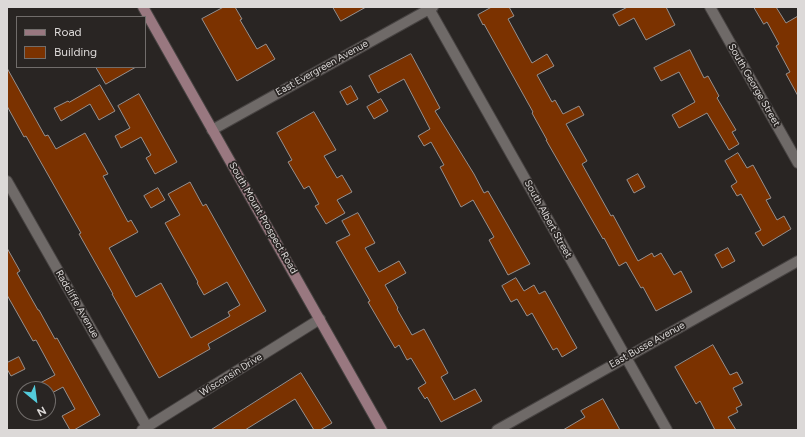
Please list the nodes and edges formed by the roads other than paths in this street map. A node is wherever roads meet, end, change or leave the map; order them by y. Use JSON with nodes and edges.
{"nodes":[{"id":1,"x":143,"y":7,"type":"edge"},
{"id":2,"x":710,"y":7,"type":"edge"},
{"id":3,"x":430,"y":8,"type":"edge"},
{"id":4,"x":212,"y":130,"type":"junction"},
{"id":5,"x":798,"y":163,"type":"edge"},
{"id":6,"x":7,"y":181,"type":"edge"},
{"id":7,"x":798,"y":261,"type":"edge"},
{"id":8,"x":320,"y":319,"type":"junction"},
{"id":9,"x":626,"y":357,"type":"junction"},
{"id":10,"x":144,"y":428,"type":"edge"},
{"id":11,"x":382,"y":430,"type":"edge"},
{"id":12,"x":497,"y":430,"type":"edge"},
{"id":13,"x":667,"y":430,"type":"edge"}],
"edges":[{"from":1,"to":4,"type":"main road","name":"South Mount Prospect Road"},
{"from":2,"to":5,"type":"street","name":"South George Street"},
{"from":3,"to":4,"type":"street","name":"East Evergreen Avenue"},
{"from":3,"to":9,"type":"street","name":"South Albert Street"},
{"from":4,"to":8,"type":"main road","name":"South Mount Prospect Road"},
{"from":6,"to":10,"type":"street","name":"Radcliffe Avenue"},
{"from":7,"to":9,"type":"street","name":"East Busse Avenue"},
{"from":8,"to":10,"type":"street","name":"Wisconsin Drive"},
{"from":8,"to":11,"type":"main road","name":"South Mount Prospect Road"},
{"from":9,"to":12,"type":"street","name":"East Busse Avenue"},
{"from":9,"to":13,"type":"street","name":"South Albert Street"}]}
